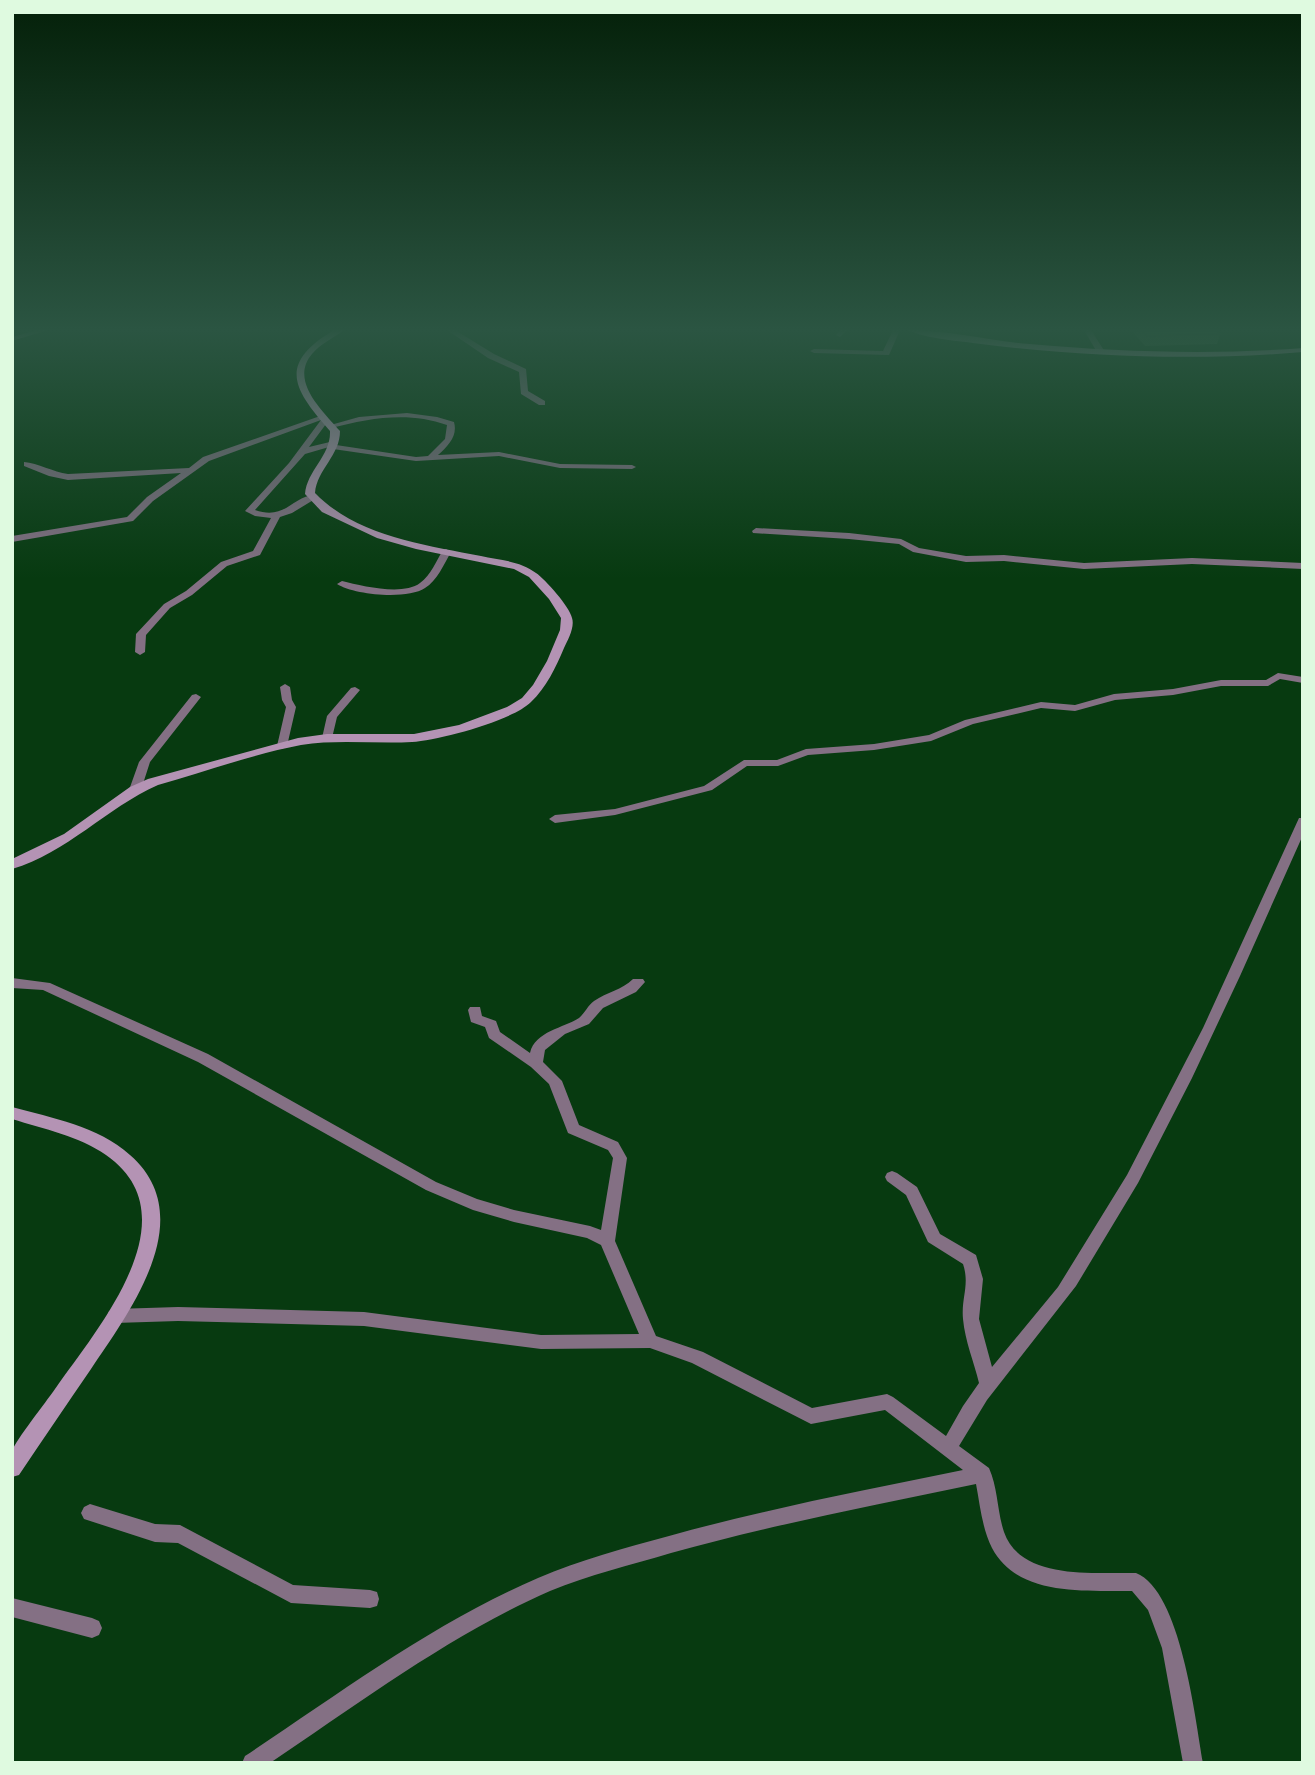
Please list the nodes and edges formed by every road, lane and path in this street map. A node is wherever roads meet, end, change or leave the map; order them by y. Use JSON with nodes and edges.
{"nodes":[{"id":1,"x":320,"y":413,"type":"edge"},
{"id":2,"x":326,"y":421,"type":"junction"},
{"id":3,"x":334,"y":445,"type":"junction"},
{"id":4,"x":301,"y":452,"type":"junction"},
{"id":5,"x":428,"y":460,"type":"junction"},
{"id":6,"x":27,"y":464,"type":"dead end"},
{"id":7,"x":632,"y":467,"type":"dead end"},
{"id":8,"x":188,"y":470,"type":"junction"},
{"id":9,"x":312,"y":497,"type":"junction"},
{"id":10,"x":276,"y":517,"type":"junction"},
{"id":11,"x":756,"y":531,"type":"dead end"},
{"id":12,"x":12,"y":540,"type":"edge"},
{"id":13,"x":446,"y":552,"type":"junction"},
{"id":14,"x":1303,"y":566,"type":"edge"},
{"id":15,"x":342,"y":584,"type":"dead end"},
{"id":16,"x":140,"y":652,"type":"dead end"},
{"id":17,"x":1303,"y":680,"type":"edge"},
{"id":18,"x":285,"y":687,"type":"dead end"},
{"id":19,"x":355,"y":690,"type":"dead end"},
{"id":20,"x":196,"y":697,"type":"dead end"},
{"id":21,"x":327,"y":738,"type":"junction"},
{"id":22,"x":282,"y":746,"type":"junction"},
{"id":23,"x":135,"y":790,"type":"junction"},
{"id":24,"x":555,"y":819,"type":"dead end"},
{"id":25,"x":1303,"y":821,"type":"edge"},
{"id":26,"x":12,"y":865,"type":"edge"},
{"id":27,"x":638,"y":982,"type":"dead end"},
{"id":28,"x":12,"y":984,"type":"edge"},
{"id":29,"x":475,"y":1010,"type":"dead end"},
{"id":30,"x":536,"y":1063,"type":"junction"},
{"id":31,"x":12,"y":1113,"type":"edge"},
{"id":32,"x":892,"y":1177,"type":"dead end"},
{"id":33,"x":607,"y":1241,"type":"junction"},
{"id":34,"x":115,"y":1316,"type":"junction"},
{"id":35,"x":650,"y":1341,"type":"junction"},
{"id":36,"x":988,"y":1384,"type":"junction"},
{"id":37,"x":949,"y":1449,"type":"junction"},
{"id":38,"x":12,"y":1468,"type":"edge"},
{"id":39,"x":984,"y":1474,"type":"junction"},
{"id":40,"x":90,"y":1513,"type":"dead end"},
{"id":41,"x":370,"y":1599,"type":"dead end"},
{"id":42,"x":12,"y":1607,"type":"edge"},
{"id":43,"x":92,"y":1628,"type":"dead end"},
{"id":44,"x":252,"y":1763,"type":"edge"},
{"id":45,"x":1193,"y":1763,"type":"edge"}],
"edges":[{"from":1,"to":2,"type":"main road"},
{"from":2,"to":3,"type":"main road"},
{"from":2,"to":4,"type":"street"},
{"from":2,"to":5,"type":"street"},
{"from":2,"to":8,"type":"street"},
{"from":3,"to":4,"type":"street"},
{"from":3,"to":5,"type":"street"},
{"from":3,"to":9,"type":"main road"},
{"from":4,"to":10,"type":"street"},
{"from":5,"to":7,"type":"street"},
{"from":6,"to":8,"type":"street"},
{"from":8,"to":12,"type":"street"},
{"from":9,"to":10,"type":"street"},
{"from":9,"to":13,"type":"main road"},
{"from":10,"to":16,"type":"street"},
{"from":11,"to":14,"type":"street"},
{"from":13,"to":15,"type":"street"},
{"from":13,"to":21,"type":"main road"},
{"from":17,"to":24,"type":"street"},
{"from":18,"to":22,"type":"street"},
{"from":19,"to":21,"type":"street"},
{"from":20,"to":23,"type":"street"},
{"from":21,"to":22,"type":"main road"},
{"from":22,"to":23,"type":"main road"},
{"from":23,"to":26,"type":"main road"},
{"from":25,"to":36,"type":"street"},
{"from":27,"to":30,"type":"street"},
{"from":28,"to":33,"type":"street"},
{"from":29,"to":30,"type":"street"},
{"from":30,"to":33,"type":"street"},
{"from":31,"to":34,"type":"main road"},
{"from":32,"to":36,"type":"street"},
{"from":33,"to":35,"type":"street"},
{"from":34,"to":35,"type":"street"},
{"from":34,"to":38,"type":"main road"},
{"from":35,"to":37,"type":"street"},
{"from":36,"to":37,"type":"street"},
{"from":37,"to":39,"type":"street"},
{"from":39,"to":44,"type":"street"},
{"from":39,"to":45,"type":"street"},
{"from":40,"to":41,"type":"street"},
{"from":42,"to":43,"type":"street"}]}
